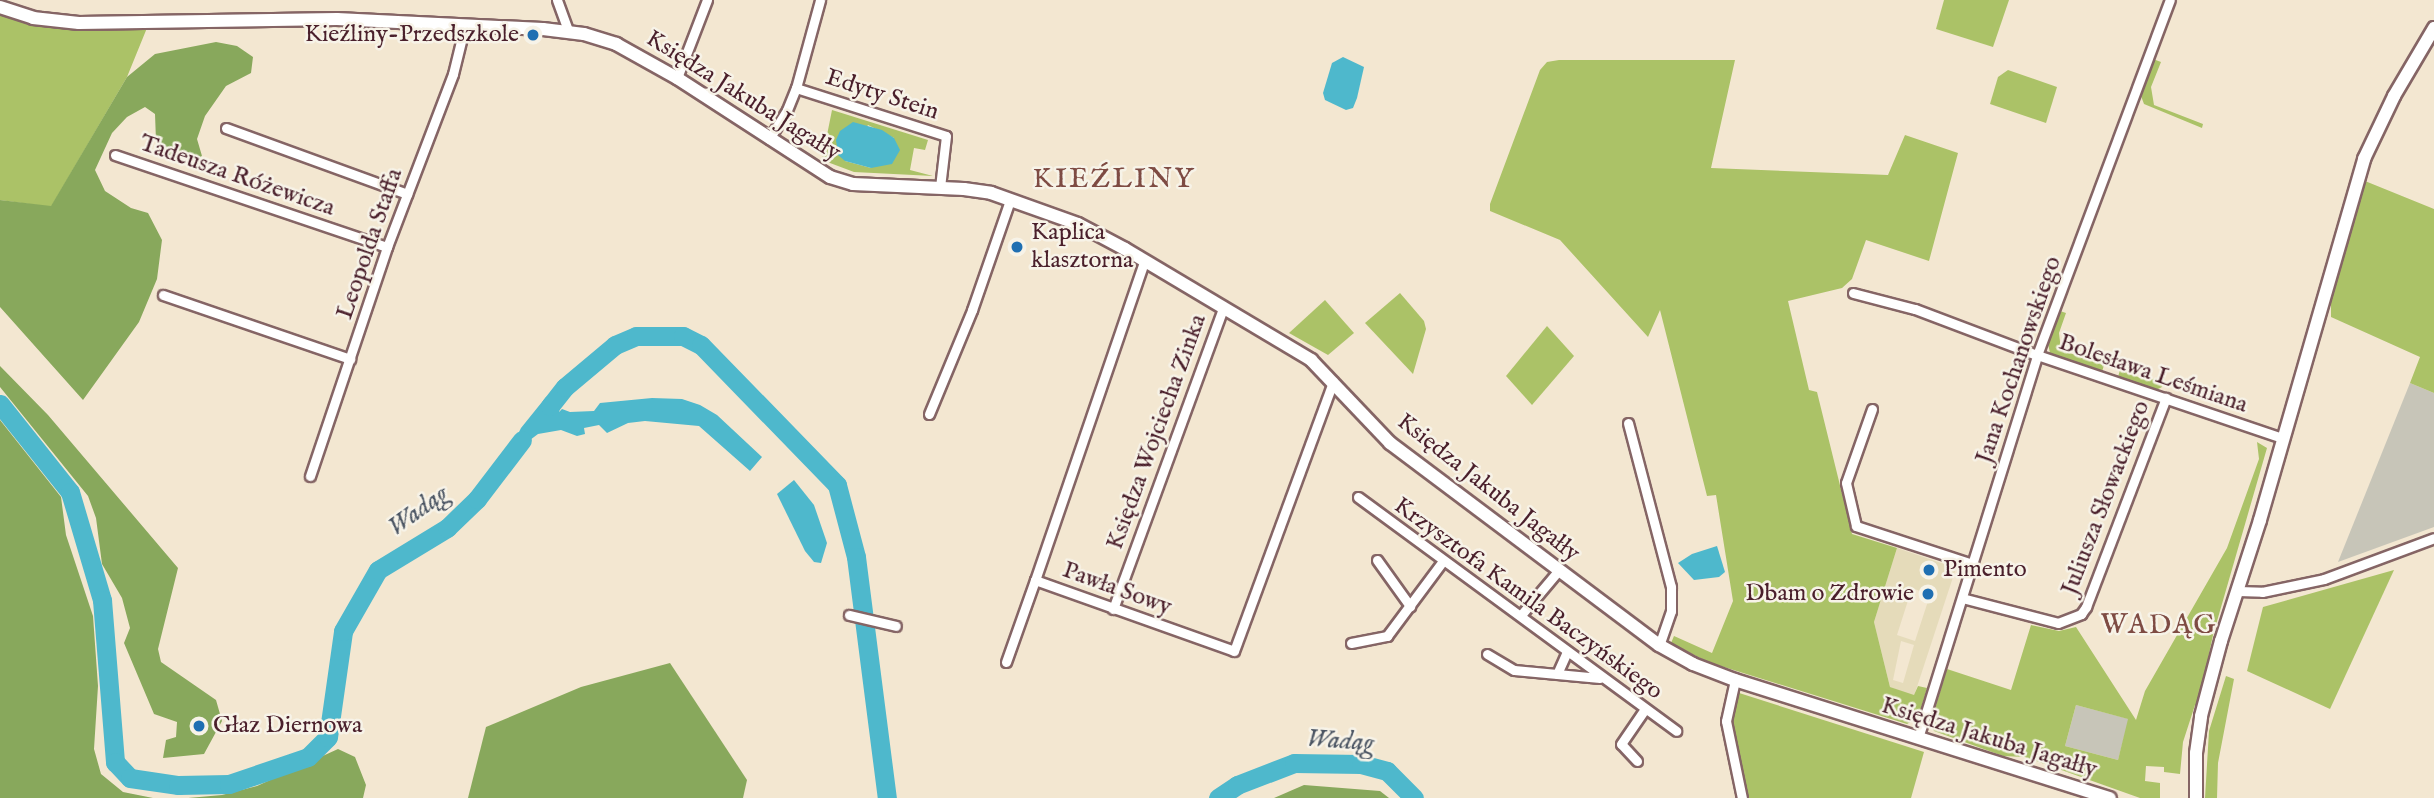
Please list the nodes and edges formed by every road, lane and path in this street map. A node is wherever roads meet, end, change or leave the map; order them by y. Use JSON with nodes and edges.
{"nodes":[{"id":1,"x":556,"y":0,"type":"edge"},
{"id":2,"x":707,"y":0,"type":"edge"},
{"id":3,"x":820,"y":0,"type":"edge"},
{"id":4,"x":2170,"y":0,"type":"edge"},
{"id":5,"x":0,"y":7,"type":"edge"},
{"id":6,"x":465,"y":25,"type":"junction"},
{"id":7,"x":2434,"y":27,"type":"edge"},
{"id":8,"x":568,"y":31,"type":"junction"},
{"id":9,"x":677,"y":78,"type":"junction"},
{"id":10,"x":796,"y":88,"type":"junction"},
{"id":11,"x":226,"y":128,"type":"dead end"},
{"id":12,"x":769,"y":139,"type":"junction"},
{"id":13,"x":115,"y":155,"type":"dead end"},
{"id":14,"x":940,"y":187,"type":"junction"},
{"id":15,"x":407,"y":194,"type":"junction"},
{"id":16,"x":1010,"y":200,"type":"junction"},
{"id":17,"x":387,"y":247,"type":"junction"},
{"id":18,"x":1144,"y":262,"type":"junction"},
{"id":19,"x":1853,"y":293,"type":"dead end"},
{"id":20,"x":163,"y":295,"type":"dead end"},
{"id":21,"x":1223,"y":308,"type":"junction"},
{"id":22,"x":2037,"y":355,"type":"junction"},
{"id":23,"x":349,"y":359,"type":"junction"},
{"id":24,"x":1332,"y":382,"type":"junction"},
{"id":25,"x":2165,"y":398,"type":"junction"},
{"id":26,"x":1872,"y":409,"type":"dead end"},
{"id":27,"x":929,"y":414,"type":"dead end"},
{"id":28,"x":1628,"y":423,"type":"dead end"},
{"id":29,"x":2282,"y":438,"type":"junction"},
{"id":30,"x":310,"y":476,"type":"dead end"},
{"id":31,"x":1358,"y":497,"type":"dead end"},
{"id":32,"x":2434,"y":538,"type":"edge"},
{"id":33,"x":1377,"y":560,"type":"dead end"},
{"id":34,"x":1443,"y":561,"type":"junction"},
{"id":35,"x":1972,"y":564,"type":"junction"},
{"id":36,"x":1559,"y":570,"type":"junction"},
{"id":37,"x":1035,"y":580,"type":"junction"},
{"id":38,"x":2238,"y":591,"type":"junction"},
{"id":39,"x":1962,"y":598,"type":"junction"},
{"id":40,"x":1410,"y":606,"type":"junction"},
{"id":41,"x":1113,"y":609,"type":"junction"},
{"id":42,"x":849,"y":615,"type":"dead end"},
{"id":43,"x":1521,"y":615,"type":"junction"},
{"id":44,"x":895,"y":626,"type":"dead end"},
{"id":45,"x":1351,"y":643,"type":"dead end"},
{"id":46,"x":1658,"y":645,"type":"junction"},
{"id":47,"x":1567,"y":652,"type":"junction"},
{"id":48,"x":1487,"y":654,"type":"dead end"},
{"id":49,"x":1006,"y":662,"type":"dead end"},
{"id":50,"x":1557,"y":674,"type":"junction"},
{"id":51,"x":1602,"y":678,"type":"junction"},
{"id":52,"x":1735,"y":680,"type":"junction"},
{"id":53,"x":1645,"y":709,"type":"junction"},
{"id":54,"x":1676,"y":731,"type":"dead end"},
{"id":55,"x":1918,"y":738,"type":"junction"},
{"id":56,"x":1637,"y":761,"type":"dead end"},
{"id":57,"x":1742,"y":798,"type":"edge"},
{"id":58,"x":2110,"y":798,"type":"edge"},
{"id":59,"x":2196,"y":798,"type":"edge"}],
"edges":[{"from":1,"to":8,"type":"street"},
{"from":2,"to":9,"type":"street"},
{"from":3,"to":10,"type":"street","name":"Edyty Stein"},
{"from":4,"to":22,"type":"street","name":"Jana Kochanowskiego"},
{"from":5,"to":6,"type":"street","name":"Księdza Jakuba Jagałły"},
{"from":6,"to":8,"type":"street","name":"Księdza Jakuba Jagałły"},
{"from":6,"to":15,"type":"street","name":"Leopolda Staffa"},
{"from":7,"to":29,"type":"street"},
{"from":8,"to":9,"type":"street","name":"Księdza Jakuba Jagałły"},
{"from":9,"to":12,"type":"street","name":"Księdza Jakuba Jagałły"},
{"from":10,"to":12,"type":"street","name":"Edyty Stein"},
{"from":10,"to":14,"type":"street","name":"Edyty Stein"},
{"from":11,"to":15,"type":"street"},
{"from":12,"to":14,"type":"street","name":"Księdza Jakuba Jagałły"},
{"from":13,"to":17,"type":"street","name":"Tadeusza Różewicza"},
{"from":14,"to":16,"type":"street","name":"Księdza Jakuba Jagałły"},
{"from":15,"to":17,"type":"street","name":"Leopolda Staffa"},
{"from":16,"to":18,"type":"street","name":"Księdza Jakuba Jagałły"},
{"from":16,"to":27,"type":"street"},
{"from":17,"to":23,"type":"street","name":"Leopolda Staffa"},
{"from":18,"to":21,"type":"street","name":"Księdza Jakuba Jagałły"},
{"from":18,"to":37,"type":"street","name":"Pawła Sowy"},
{"from":19,"to":22,"type":"street","name":"Bolesława Leśmiana"},
{"from":20,"to":23,"type":"street"},
{"from":21,"to":24,"type":"street","name":"Księdza Jakuba Jagałły"},
{"from":21,"to":41,"type":"street","name":"Księdza Wojciecha Zinka"},
{"from":22,"to":25,"type":"street","name":"Bolesława Leśmiana"},
{"from":22,"to":35,"type":"street","name":"Jana Kochanowskiego"},
{"from":23,"to":30,"type":"street","name":"Leopolda Staffa"},
{"from":24,"to":36,"type":"street","name":"Księdza Jakuba Jagałły"},
{"from":24,"to":41,"type":"street","name":"Pawła Sowy"},
{"from":25,"to":29,"type":"street","name":"Bolesława Leśmiana"},
{"from":25,"to":39,"type":"street","name":"Juliusza Słowackiego"},
{"from":26,"to":35,"type":"street"},
{"from":28,"to":46,"type":"street"},
{"from":29,"to":38,"type":"street"},
{"from":31,"to":34,"type":"street","name":"Krzysztofa Kamila Baczyńskiego"},
{"from":32,"to":38,"type":"street"},
{"from":33,"to":40,"type":"street"},
{"from":34,"to":40,"type":"street"},
{"from":34,"to":43,"type":"street","name":"Krzysztofa Kamila Baczyńskiego"},
{"from":35,"to":39,"type":"street","name":"Jana Kochanowskiego"},
{"from":36,"to":43,"type":"street"},
{"from":36,"to":46,"type":"street","name":"Księdza Jakuba Jagałły"},
{"from":37,"to":41,"type":"street","name":"Pawła Sowy"},
{"from":37,"to":49,"type":"street"},
{"from":38,"to":59,"type":"street"},
{"from":39,"to":55,"type":"street","name":"Jana Kochanowskiego"},
{"from":40,"to":45,"type":"street"},
{"from":42,"to":44,"type":"street"},
{"from":43,"to":47,"type":"street","name":"Krzysztofa Kamila Baczyńskiego"},
{"from":46,"to":52,"type":"street","name":"Księdza Jakuba Jagałły"},
{"from":47,"to":50,"type":"street"},
{"from":47,"to":51,"type":"street","name":"Krzysztofa Kamila Baczyńskiego"},
{"from":48,"to":50,"type":"street"},
{"from":50,"to":51,"type":"street"},
{"from":51,"to":53,"type":"street","name":"Krzysztofa Kamila Baczyńskiego"},
{"from":52,"to":55,"type":"street","name":"Księdza Jakuba Jagałły"},
{"from":52,"to":57,"type":"street"},
{"from":53,"to":54,"type":"street","name":"Krzysztofa Kamila Baczyńskiego"},
{"from":53,"to":56,"type":"street"},
{"from":55,"to":58,"type":"street","name":"Księdza Jakuba Jagałły"}]}
